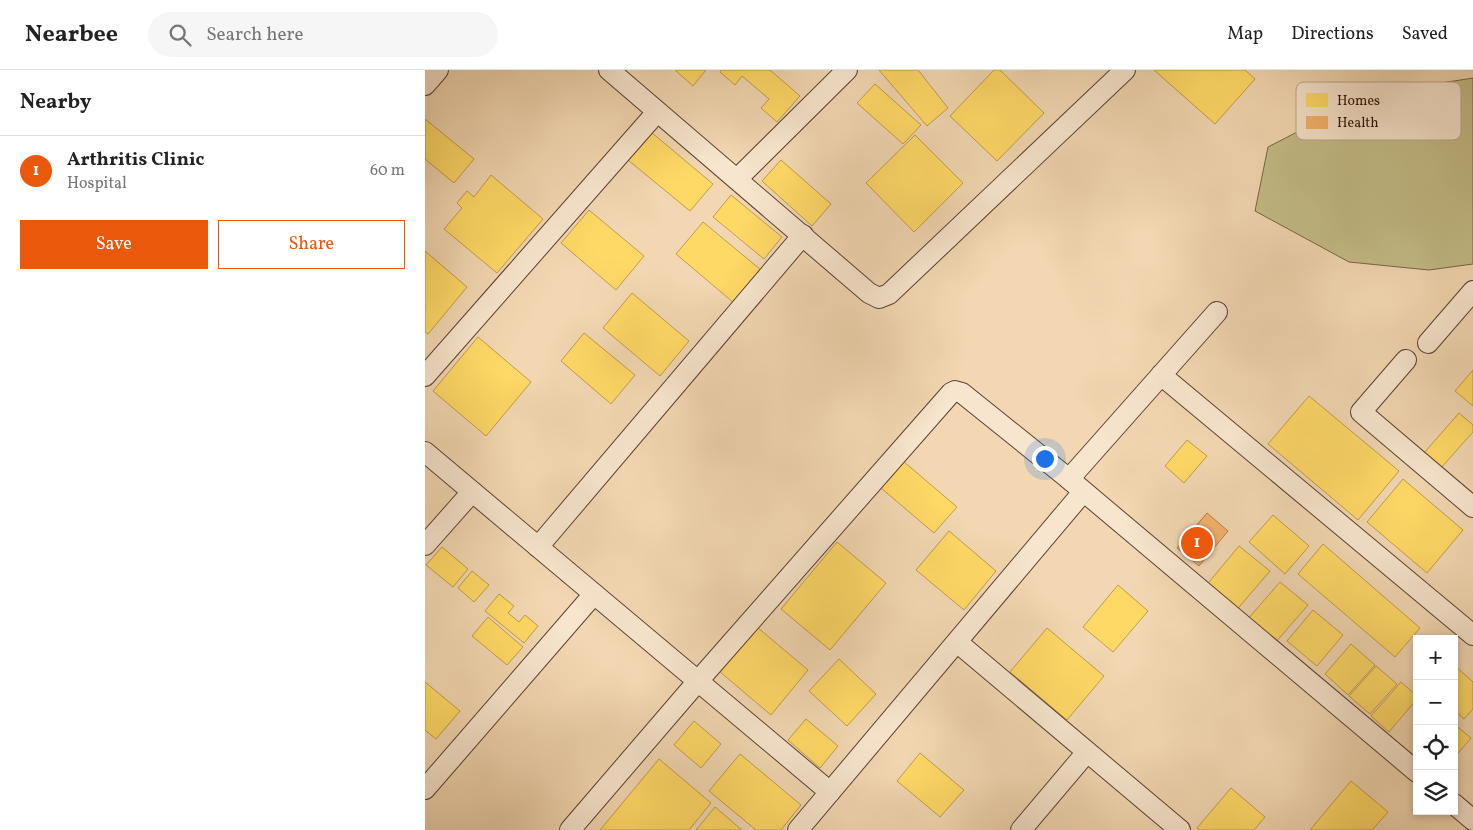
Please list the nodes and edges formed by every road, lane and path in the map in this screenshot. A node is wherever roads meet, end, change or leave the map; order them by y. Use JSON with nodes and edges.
{"nodes":[{"id":1,"x":438,"y":70,"type":"edge"},
{"id":2,"x":609,"y":70,"type":"edge"},
{"id":3,"x":847,"y":70,"type":"edge"},
{"id":4,"x":1125,"y":70,"type":"edge"},
{"id":5,"x":425,"y":85,"type":"edge"},
{"id":6,"x":657,"y":112,"type":"junction"},
{"id":7,"x":737,"y":179,"type":"junction"},
{"id":8,"x":803,"y":235,"type":"junction"},
{"id":9,"x":1473,"y":291,"type":"edge"},
{"id":10,"x":1217,"y":312,"type":"dead end"},
{"id":11,"x":1428,"y":344,"type":"dead end"},
{"id":12,"x":1406,"y":360,"type":"dead end"},
{"id":13,"x":1161,"y":375,"type":"junction"},
{"id":14,"x":425,"y":376,"type":"edge"},
{"id":15,"x":425,"y":452,"type":"edge"},
{"id":16,"x":1076,"y":486,"type":"junction"},
{"id":17,"x":472,"y":492,"type":"junction"},
{"id":18,"x":1473,"y":507,"type":"edge"},
{"id":19,"x":425,"y":545,"type":"edge"},
{"id":20,"x":538,"y":547,"type":"junction"},
{"id":21,"x":594,"y":594,"type":"junction"},
{"id":22,"x":1473,"y":635,"type":"edge"},
{"id":23,"x":957,"y":642,"type":"junction"},
{"id":24,"x":698,"y":681,"type":"junction"},
{"id":25,"x":1087,"y":752,"type":"junction"},
{"id":26,"x":1415,"y":770,"type":"edge"},
{"id":27,"x":425,"y":789,"type":"edge"},
{"id":28,"x":830,"y":792,"type":"junction"},
{"id":29,"x":1458,"y":807,"type":"edge"},
{"id":30,"x":1473,"y":820,"type":"edge"},
{"id":31,"x":570,"y":830,"type":"edge"},
{"id":32,"x":798,"y":830,"type":"edge"},
{"id":33,"x":1021,"y":830,"type":"edge"},
{"id":34,"x":1180,"y":830,"type":"edge"}],
"edges":[{"from":1,"to":5,"type":"street"},
{"from":2,"to":6,"type":"street"},
{"from":3,"to":7,"type":"street"},
{"from":4,"to":8,"type":"street"},
{"from":6,"to":7,"type":"street"},
{"from":6,"to":14,"type":"street"},
{"from":7,"to":8,"type":"street"},
{"from":8,"to":20,"type":"street"},
{"from":9,"to":11,"type":"street"},
{"from":10,"to":13,"type":"street"},
{"from":12,"to":18,"type":"street"},
{"from":13,"to":16,"type":"street"},
{"from":13,"to":22,"type":"street"},
{"from":15,"to":17,"type":"street"},
{"from":16,"to":23,"type":"street"},
{"from":16,"to":24,"type":"street"},
{"from":16,"to":26,"type":"street"},
{"from":17,"to":19,"type":"street"},
{"from":17,"to":20,"type":"street"},
{"from":20,"to":21,"type":"street"},
{"from":21,"to":24,"type":"street"},
{"from":21,"to":27,"type":"street"},
{"from":23,"to":25,"type":"street"},
{"from":23,"to":28,"type":"street"},
{"from":24,"to":28,"type":"street"},
{"from":24,"to":31,"type":"street"},
{"from":25,"to":33,"type":"street"},
{"from":25,"to":34,"type":"street"},
{"from":28,"to":32,"type":"street"},
{"from":29,"to":30,"type":"street"}]}
